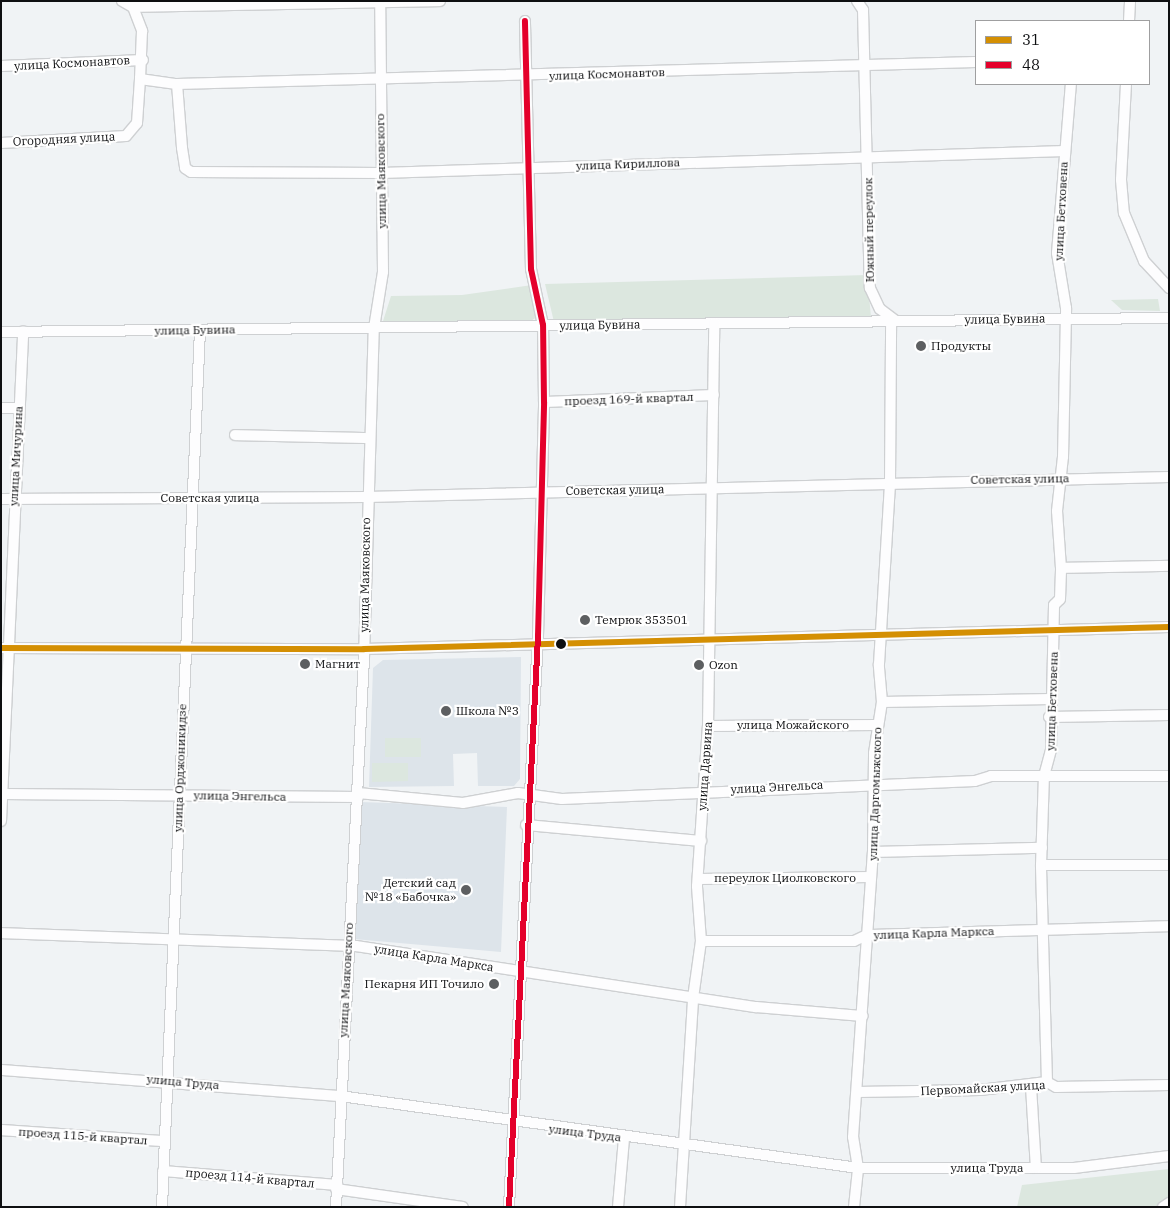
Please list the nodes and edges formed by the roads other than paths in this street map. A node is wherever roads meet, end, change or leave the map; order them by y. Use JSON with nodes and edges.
{"nodes":[{"id":1,"x":122,"y":1,"type":"edge"},
{"id":2,"x":440,"y":1,"type":"edge"},
{"id":3,"x":1130,"y":1,"type":"edge"},
{"id":4,"x":860,"y":3,"type":"edge"},
{"id":5,"x":380,"y":4,"type":"junction"},
{"id":6,"x":134,"y":7,"type":"junction"},
{"id":7,"x":1129,"y":20,"type":"edge"},
{"id":8,"x":525,"y":21,"type":"dead end"},
{"id":9,"x":143,"y":60,"type":"junction"},
{"id":10,"x":975,"y":62,"type":"edge"},
{"id":11,"x":1,"y":66,"type":"edge"},
{"id":12,"x":863,"y":66,"type":"junction"},
{"id":13,"x":526,"y":77,"type":"junction"},
{"id":14,"x":140,"y":79,"type":"junction"},
{"id":15,"x":380,"y":82,"type":"junction"},
{"id":16,"x":178,"y":84,"type":"junction"},
{"id":17,"x":1071,"y":85,"type":"edge"},
{"id":18,"x":1126,"y":85,"type":"edge"},
{"id":19,"x":1,"y":143,"type":"edge"},
{"id":20,"x":1064,"y":151,"type":"junction"},
{"id":21,"x":868,"y":160,"type":"junction"},
{"id":22,"x":526,"y":168,"type":"junction"},
{"id":23,"x":380,"y":173,"type":"junction"},
{"id":24,"x":1169,"y":288,"type":"edge"},
{"id":25,"x":1167,"y":315,"type":"edge"},
{"id":26,"x":1066,"y":318,"type":"junction"},
{"id":27,"x":893,"y":321,"type":"junction"},
{"id":28,"x":714,"y":323,"type":"junction"},
{"id":29,"x":543,"y":325,"type":"junction"},
{"id":30,"x":374,"y":328,"type":"junction"},
{"id":31,"x":200,"y":330,"type":"junction"},
{"id":32,"x":23,"y":331,"type":"junction"},
{"id":33,"x":1,"y":332,"type":"edge"},
{"id":34,"x":714,"y":395,"type":"junction"},
{"id":35,"x":544,"y":402,"type":"junction"},
{"id":36,"x":1,"y":408,"type":"edge"},
{"id":37,"x":18,"y":408,"type":"junction"},
{"id":38,"x":235,"y":436,"type":"dead end"},
{"id":39,"x":370,"y":438,"type":"junction"},
{"id":40,"x":1169,"y":477,"type":"edge"},
{"id":41,"x":1060,"y":478,"type":"junction"},
{"id":42,"x":890,"y":482,"type":"junction"},
{"id":43,"x":712,"y":488,"type":"junction"},
{"id":44,"x":543,"y":492,"type":"junction"},
{"id":45,"x":367,"y":497,"type":"junction"},
{"id":46,"x":191,"y":498,"type":"junction"},
{"id":47,"x":1,"y":499,"type":"edge"},
{"id":48,"x":13,"y":499,"type":"junction"},
{"id":49,"x":1169,"y":566,"type":"edge"},
{"id":50,"x":1061,"y":568,"type":"junction"},
{"id":51,"x":1169,"y":626,"type":"edge"},
{"id":52,"x":1055,"y":628,"type":"junction"},
{"id":53,"x":882,"y":634,"type":"junction"},
{"id":54,"x":710,"y":639,"type":"junction"},
{"id":55,"x":537,"y":646,"type":"junction"},
{"id":56,"x":4,"y":648,"type":"edge"},
{"id":57,"x":185,"y":648,"type":"junction"},
{"id":58,"x":364,"y":649,"type":"junction"},
{"id":59,"x":1051,"y":699,"type":"junction"},
{"id":60,"x":882,"y":702,"type":"junction"},
{"id":61,"x":2,"y":705,"type":"edge"},
{"id":62,"x":1169,"y":715,"type":"edge"},
{"id":63,"x":1050,"y":718,"type":"junction"},
{"id":64,"x":878,"y":725,"type":"junction"},
{"id":65,"x":708,"y":726,"type":"junction"},
{"id":66,"x":1044,"y":776,"type":"junction"},
{"id":67,"x":1169,"y":776,"type":"edge"},
{"id":68,"x":876,"y":782,"type":"junction"},
{"id":69,"x":2,"y":790,"type":"edge"},
{"id":70,"x":702,"y":791,"type":"junction"},
{"id":71,"x":528,"y":793,"type":"junction"},
{"id":72,"x":180,"y":795,"type":"junction"},
{"id":73,"x":358,"y":795,"type":"junction"},
{"id":74,"x":1,"y":821,"type":"edge"},
{"id":75,"x":526,"y":825,"type":"junction"},
{"id":76,"x":701,"y":841,"type":"junction"},
{"id":77,"x":1042,"y":848,"type":"junction"},
{"id":78,"x":873,"y":852,"type":"junction"},
{"id":79,"x":1041,"y":865,"type":"junction"},
{"id":80,"x":1169,"y":865,"type":"edge"},
{"id":81,"x":870,"y":877,"type":"junction"},
{"id":82,"x":700,"y":879,"type":"junction"},
{"id":83,"x":1169,"y":926,"type":"edge"},
{"id":84,"x":1041,"y":929,"type":"junction"},
{"id":85,"x":1,"y":933,"type":"edge"},
{"id":86,"x":867,"y":935,"type":"junction"},
{"id":87,"x":171,"y":937,"type":"junction"},
{"id":88,"x":701,"y":941,"type":"junction"},
{"id":89,"x":348,"y":946,"type":"junction"},
{"id":90,"x":520,"y":972,"type":"junction"},
{"id":91,"x":693,"y":998,"type":"junction"},
{"id":92,"x":864,"y":1016,"type":"junction"},
{"id":93,"x":1,"y":1070,"type":"edge"},
{"id":94,"x":166,"y":1081,"type":"junction"},
{"id":95,"x":1047,"y":1082,"type":"junction"},
{"id":96,"x":1169,"y":1085,"type":"edge"},
{"id":97,"x":1031,"y":1087,"type":"junction"},
{"id":98,"x":857,"y":1092,"type":"junction"},
{"id":99,"x":340,"y":1096,"type":"junction"},
{"id":100,"x":512,"y":1123,"type":"junction"},
{"id":101,"x":1,"y":1130,"type":"edge"},
{"id":102,"x":624,"y":1138,"type":"junction"},
{"id":103,"x":164,"y":1141,"type":"junction"},
{"id":104,"x":682,"y":1145,"type":"junction"},
{"id":105,"x":1169,"y":1156,"type":"edge"},
{"id":106,"x":858,"y":1168,"type":"junction"},
{"id":107,"x":1036,"y":1168,"type":"junction"},
{"id":108,"x":163,"y":1171,"type":"junction"},
{"id":109,"x":336,"y":1187,"type":"junction"},
{"id":110,"x":1169,"y":1203,"type":"edge"},
{"id":111,"x":162,"y":1207,"type":"edge"},
{"id":112,"x":336,"y":1207,"type":"edge"},
{"id":113,"x":463,"y":1207,"type":"edge"},
{"id":114,"x":509,"y":1207,"type":"edge"},
{"id":115,"x":618,"y":1207,"type":"edge"},
{"id":116,"x":680,"y":1207,"type":"edge"},
{"id":117,"x":854,"y":1207,"type":"edge"},
{"id":118,"x":1163,"y":1207,"type":"edge"}],
"edges":[{"from":1,"to":6,"type":"street"},
{"from":2,"to":5,"type":"street"},
{"from":3,"to":7,"type":"street"},
{"from":4,"to":12,"type":"street","name":"Южный переулок"},
{"from":5,"to":6,"type":"street"},
{"from":5,"to":15,"type":"street","name":"улица Маяковского"},
{"from":6,"to":9,"type":"street","name":"Огородняя улица"},
{"from":8,"to":13,"type":"street"},
{"from":9,"to":11,"type":"street","name":"улица Космонавтов"},
{"from":9,"to":14,"type":"street","name":"Огородняя улица"},
{"from":10,"to":12,"type":"street","name":"улица Космонавтов"},
{"from":12,"to":13,"type":"street","name":"улица Космонавтов"},
{"from":12,"to":21,"type":"street","name":"Южный переулок"},
{"from":13,"to":15,"type":"street","name":"улица Космонавтов"},
{"from":13,"to":22,"type":"street"},
{"from":14,"to":16,"type":"street","name":"улица Космонавтов"},
{"from":14,"to":19,"type":"street","name":"Огородняя улица"},
{"from":15,"to":16,"type":"street","name":"улица Космонавтов"},
{"from":15,"to":23,"type":"street","name":"улица Маяковского"},
{"from":16,"to":23,"type":"street","name":"улица Кириллова"},
{"from":17,"to":20,"type":"street","name":"улица Бетховена"},
{"from":18,"to":24,"type":"street"},
{"from":20,"to":21,"type":"street","name":"улица Кириллова"},
{"from":20,"to":26,"type":"street","name":"улица Бетховена"},
{"from":21,"to":22,"type":"street","name":"улица Кириллова"},
{"from":21,"to":27,"type":"street","name":"Южный переулок"},
{"from":22,"to":23,"type":"street","name":"улица Кириллова"},
{"from":22,"to":29,"type":"street"},
{"from":23,"to":30,"type":"street","name":"улица Маяковского"},
{"from":25,"to":26,"type":"street","name":"улица Бувина"},
{"from":26,"to":27,"type":"street","name":"улица Бувина"},
{"from":26,"to":41,"type":"street","name":"улица Бетховена"},
{"from":27,"to":28,"type":"street","name":"улица Бувина"},
{"from":27,"to":42,"type":"street","name":"улица Даргомыжского"},
{"from":28,"to":29,"type":"street","name":"улица Бувина"},
{"from":28,"to":34,"type":"street","name":"улица Дарвина"},
{"from":29,"to":30,"type":"street","name":"улица Бувина"},
{"from":29,"to":35,"type":"street"},
{"from":30,"to":31,"type":"street","name":"улица Бувина"},
{"from":30,"to":39,"type":"street","name":"улица Маяковского"},
{"from":31,"to":32,"type":"street","name":"улица Бувина"},
{"from":31,"to":46,"type":"street","name":"улица Орджоникидзе"},
{"from":32,"to":33,"type":"street","name":"улица Бувина"},
{"from":32,"to":37,"type":"street","name":"улица Мичурина"},
{"from":34,"to":35,"type":"street","name":"проезд 169-й квартал"},
{"from":34,"to":43,"type":"street","name":"улица Дарвина"},
{"from":35,"to":44,"type":"street"},
{"from":36,"to":37,"type":"street"},
{"from":37,"to":48,"type":"street","name":"улица Мичурина"},
{"from":38,"to":39,"type":"street"},
{"from":39,"to":45,"type":"street","name":"улица Маяковского"},
{"from":40,"to":41,"type":"street","name":"Советская улица"},
{"from":41,"to":42,"type":"street","name":"Советская улица"},
{"from":41,"to":50,"type":"street","name":"улица Бетховена"},
{"from":42,"to":43,"type":"street","name":"Советская улица"},
{"from":42,"to":53,"type":"street","name":"улица Даргомыжского"},
{"from":43,"to":44,"type":"street","name":"Советская улица"},
{"from":43,"to":54,"type":"street","name":"улица Дарвина"},
{"from":44,"to":45,"type":"street","name":"Советская улица"},
{"from":44,"to":55,"type":"street"},
{"from":45,"to":46,"type":"street","name":"Советская улица"},
{"from":45,"to":58,"type":"street","name":"улица Маяковского"},
{"from":46,"to":48,"type":"street","name":"Советская улица"},
{"from":46,"to":57,"type":"street","name":"улица Орджоникидзе"},
{"from":47,"to":48,"type":"street","name":"Советская улица"},
{"from":48,"to":56,"type":"street","name":"улица Мичурина"},
{"from":49,"to":50,"type":"street"},
{"from":50,"to":52,"type":"street","name":"улица Бетховена"},
{"from":51,"to":52,"type":"street"},
{"from":52,"to":53,"type":"street"},
{"from":52,"to":59,"type":"street","name":"улица Бетховена"},
{"from":53,"to":54,"type":"street"},
{"from":53,"to":60,"type":"street","name":"улица Даргомыжского"},
{"from":54,"to":55,"type":"street"},
{"from":54,"to":65,"type":"street","name":"улица Дарвина"},
{"from":55,"to":58,"type":"street"},
{"from":55,"to":71,"type":"street"},
{"from":56,"to":57,"type":"street"},
{"from":56,"to":61,"type":"street","name":"улица Мичурина"},
{"from":57,"to":58,"type":"street"},
{"from":57,"to":72,"type":"street","name":"улица Орджоникидзе"},
{"from":58,"to":73,"type":"street","name":"улица Маяковского"},
{"from":59,"to":60,"type":"street"},
{"from":59,"to":63,"type":"street","name":"улица Бетховена"},
{"from":60,"to":64,"type":"street","name":"улица Даргомыжского"},
{"from":61,"to":69,"type":"street","name":"улица Мичурина"},
{"from":62,"to":63,"type":"street"},
{"from":63,"to":66,"type":"street","name":"улица Бетховена"},
{"from":64,"to":65,"type":"street","name":"улица Можайского"},
{"from":64,"to":68,"type":"street","name":"улица Даргомыжского"},
{"from":65,"to":70,"type":"street","name":"улица Дарвина"},
{"from":66,"to":67,"type":"street","name":"улица Энгельса"},
{"from":66,"to":68,"type":"street","name":"улица Энгельса"},
{"from":66,"to":77,"type":"street","name":"улица Бетховена"},
{"from":68,"to":70,"type":"street","name":"улица Энгельса"},
{"from":68,"to":78,"type":"street","name":"улица Даргомыжского"},
{"from":69,"to":72,"type":"street","name":"улица Энгельса"},
{"from":69,"to":74,"type":"street","name":"улица Мичурина"},
{"from":70,"to":71,"type":"street","name":"улица Энгельса"},
{"from":70,"to":76,"type":"street","name":"улица Дарвина"},
{"from":71,"to":73,"type":"street","name":"улица Энгельса"},
{"from":71,"to":75,"type":"street"},
{"from":72,"to":73,"type":"street","name":"улица Энгельса"},
{"from":72,"to":87,"type":"street","name":"улица Орджоникидзе"},
{"from":73,"to":89,"type":"street","name":"улица Маяковского"},
{"from":75,"to":76,"type":"street"},
{"from":75,"to":90,"type":"street"},
{"from":76,"to":82,"type":"street","name":"улица Дарвина"},
{"from":77,"to":78,"type":"street"},
{"from":77,"to":79,"type":"street","name":"улица Бетховена"},
{"from":78,"to":81,"type":"street","name":"улица Даргомыжского"},
{"from":79,"to":80,"type":"street"},
{"from":79,"to":84,"type":"street","name":"улица Бетховена"},
{"from":81,"to":82,"type":"street","name":"переулок Циолковского"},
{"from":81,"to":86,"type":"street","name":"улица Даргомыжского"},
{"from":82,"to":88,"type":"street","name":"улица Дарвина"},
{"from":83,"to":84,"type":"street","name":"улица Карла Маркса"},
{"from":84,"to":86,"type":"street","name":"улица Карла Маркса"},
{"from":84,"to":95,"type":"street","name":"улица Бетховена"},
{"from":85,"to":87,"type":"street","name":"улица Карла Маркса"},
{"from":86,"to":88,"type":"street","name":"улица Карла Маркса"},
{"from":86,"to":92,"type":"street","name":"улица Даргомыжского"},
{"from":87,"to":89,"type":"street","name":"улица Карла Маркса"},
{"from":87,"to":94,"type":"street","name":"улица Орджоникидзе"},
{"from":88,"to":91,"type":"street","name":"улица Дарвина"},
{"from":89,"to":90,"type":"street","name":"улица Карла Маркса"},
{"from":89,"to":99,"type":"street","name":"улица Маяковского"},
{"from":90,"to":91,"type":"street","name":"улица Карла Маркса"},
{"from":90,"to":100,"type":"street"},
{"from":91,"to":92,"type":"street","name":"улица Карла Маркса"},
{"from":91,"to":104,"type":"street","name":"улица Дарвина"},
{"from":92,"to":98,"type":"street","name":"улица Даргомыжского"},
{"from":93,"to":94,"type":"street","name":"улица Труда"},
{"from":94,"to":99,"type":"street","name":"улица Труда"},
{"from":94,"to":103,"type":"street","name":"улица Орджоникидзе"},
{"from":95,"to":96,"type":"street","name":"Первомайская улица"},
{"from":95,"to":97,"type":"street","name":"Первомайская улица"},
{"from":97,"to":98,"type":"street","name":"Первомайская улица"},
{"from":97,"to":107,"type":"street"},
{"from":98,"to":106,"type":"street","name":"улица Даргомыжского"},
{"from":99,"to":100,"type":"street","name":"улица Труда"},
{"from":99,"to":109,"type":"street","name":"улица Маяковского"},
{"from":100,"to":102,"type":"street","name":"улица Труда"},
{"from":100,"to":114,"type":"street"},
{"from":101,"to":103,"type":"street","name":"проезд 115-й квартал"},
{"from":102,"to":104,"type":"street","name":"улица Труда"},
{"from":102,"to":115,"type":"street"},
{"from":103,"to":108,"type":"street","name":"улица Орджоникидзе"},
{"from":104,"to":106,"type":"street","name":"улица Труда"},
{"from":104,"to":116,"type":"street","name":"улица Дарвина"},
{"from":105,"to":107,"type":"street","name":"улица Труда"},
{"from":106,"to":107,"type":"street","name":"улица Труда"},
{"from":106,"to":117,"type":"street","name":"улица Даргомыжского"},
{"from":108,"to":109,"type":"street","name":"проезд 114-й квартал"},
{"from":108,"to":111,"type":"street","name":"улица Орджоникидзе"},
{"from":109,"to":112,"type":"street","name":"улица Маяковского"},
{"from":109,"to":113,"type":"street","name":"проезд 114-й квартал"},
{"from":110,"to":118,"type":"street"}]}
